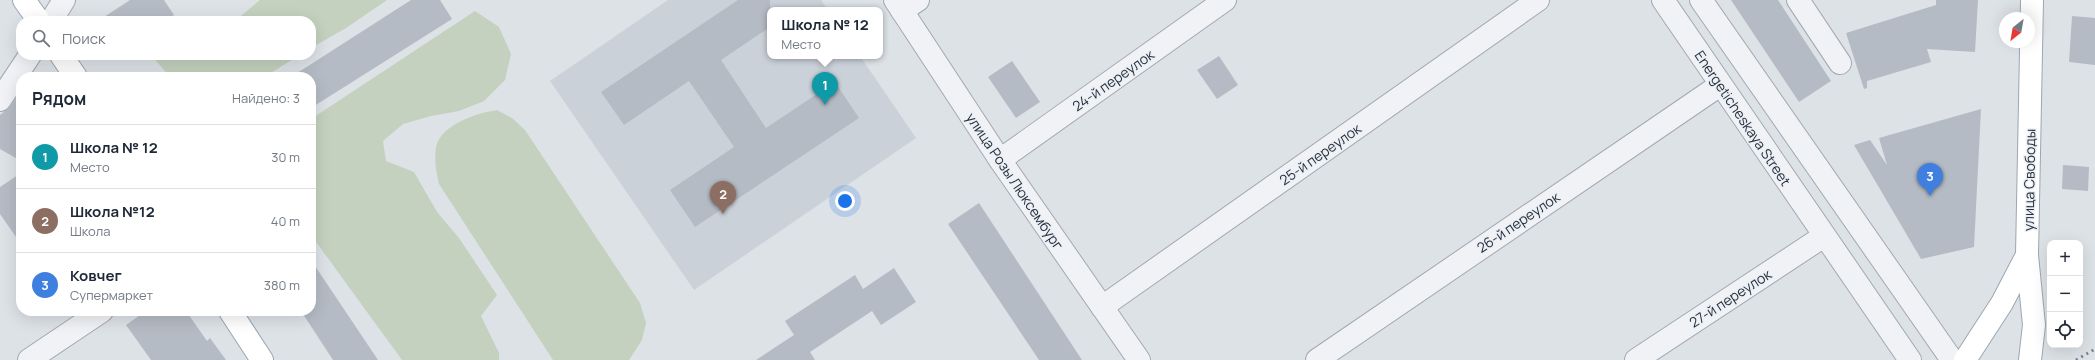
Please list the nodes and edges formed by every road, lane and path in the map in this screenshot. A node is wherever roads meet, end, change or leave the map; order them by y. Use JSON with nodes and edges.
{"nodes":[{"id":1,"x":24,"y":0,"type":"edge"},
{"id":2,"x":64,"y":0,"type":"edge"},
{"id":3,"x":1225,"y":0,"type":"edge"},
{"id":4,"x":1538,"y":0,"type":"edge"},
{"id":5,"x":1663,"y":0,"type":"edge"},
{"id":6,"x":1701,"y":0,"type":"edge"},
{"id":7,"x":1798,"y":0,"type":"edge"},
{"id":8,"x":2032,"y":0,"type":"edge"},
{"id":9,"x":905,"y":4,"type":"edge"},
{"id":10,"x":35,"y":16,"type":"edge"},
{"id":11,"x":55,"y":16,"type":"edge"},
{"id":12,"x":27,"y":60,"type":"edge"},
{"id":13,"x":64,"y":60,"type":"edge"},
{"id":14,"x":1840,"y":63,"type":"dead end"},
{"id":15,"x":19,"y":72,"type":"edge"},
{"id":16,"x":73,"y":72,"type":"edge"},
{"id":17,"x":16,"y":76,"type":"edge"},
{"id":18,"x":1720,"y":85,"type":"junction"},
{"id":19,"x":0,"y":100,"type":"edge"},
{"id":20,"x":1000,"y":160,"type":"junction"},
{"id":21,"x":1824,"y":236,"type":"junction"},
{"id":22,"x":2027,"y":255,"type":"junction"},
{"id":23,"x":1102,"y":307,"type":"junction"},
{"id":24,"x":95,"y":316,"type":"edge"},
{"id":25,"x":233,"y":316,"type":"edge"},
{"id":26,"x":29,"y":360,"type":"edge"},
{"id":27,"x":262,"y":360,"type":"edge"},
{"id":28,"x":1139,"y":360,"type":"edge"},
{"id":29,"x":1317,"y":360,"type":"edge"},
{"id":30,"x":1636,"y":360,"type":"edge"},
{"id":31,"x":1910,"y":360,"type":"edge"},
{"id":32,"x":1952,"y":360,"type":"edge"},
{"id":33,"x":1965,"y":360,"type":"edge"},
{"id":34,"x":2030,"y":360,"type":"edge"}],
"edges":[{"from":1,"to":10,"type":"main road"},
{"from":2,"to":11,"type":"street"},
{"from":3,"to":20,"type":"street","name":"24-й переулок"},
{"from":4,"to":23,"type":"street","name":"25-й переулок"},
{"from":5,"to":18,"type":"street","name":"Energeticheskaya Street"},
{"from":6,"to":32,"type":"street"},
{"from":7,"to":14,"type":"street"},
{"from":8,"to":22,"type":"main road","name":"улица Свободы"},
{"from":9,"to":20,"type":"street","name":"улица Розы Люксембург"},
{"from":12,"to":15,"type":"street"},
{"from":13,"to":16,"type":"main road"},
{"from":17,"to":19,"type":"street"},
{"from":18,"to":21,"type":"street","name":"Energeticheskaya Street"},
{"from":18,"to":29,"type":"street","name":"26-й переулок"},
{"from":20,"to":23,"type":"street","name":"улица Розы Люксембург"},
{"from":21,"to":30,"type":"street","name":"27-й переулок"},
{"from":21,"to":31,"type":"street","name":"Energeticheskaya Street"},
{"from":22,"to":33,"type":"main road"},
{"from":22,"to":34,"type":"main road","name":"улица Свободы"},
{"from":23,"to":28,"type":"street","name":"улица Розы Люксембург"},
{"from":24,"to":26,"type":"street"},
{"from":25,"to":27,"type":"main road"}]}
